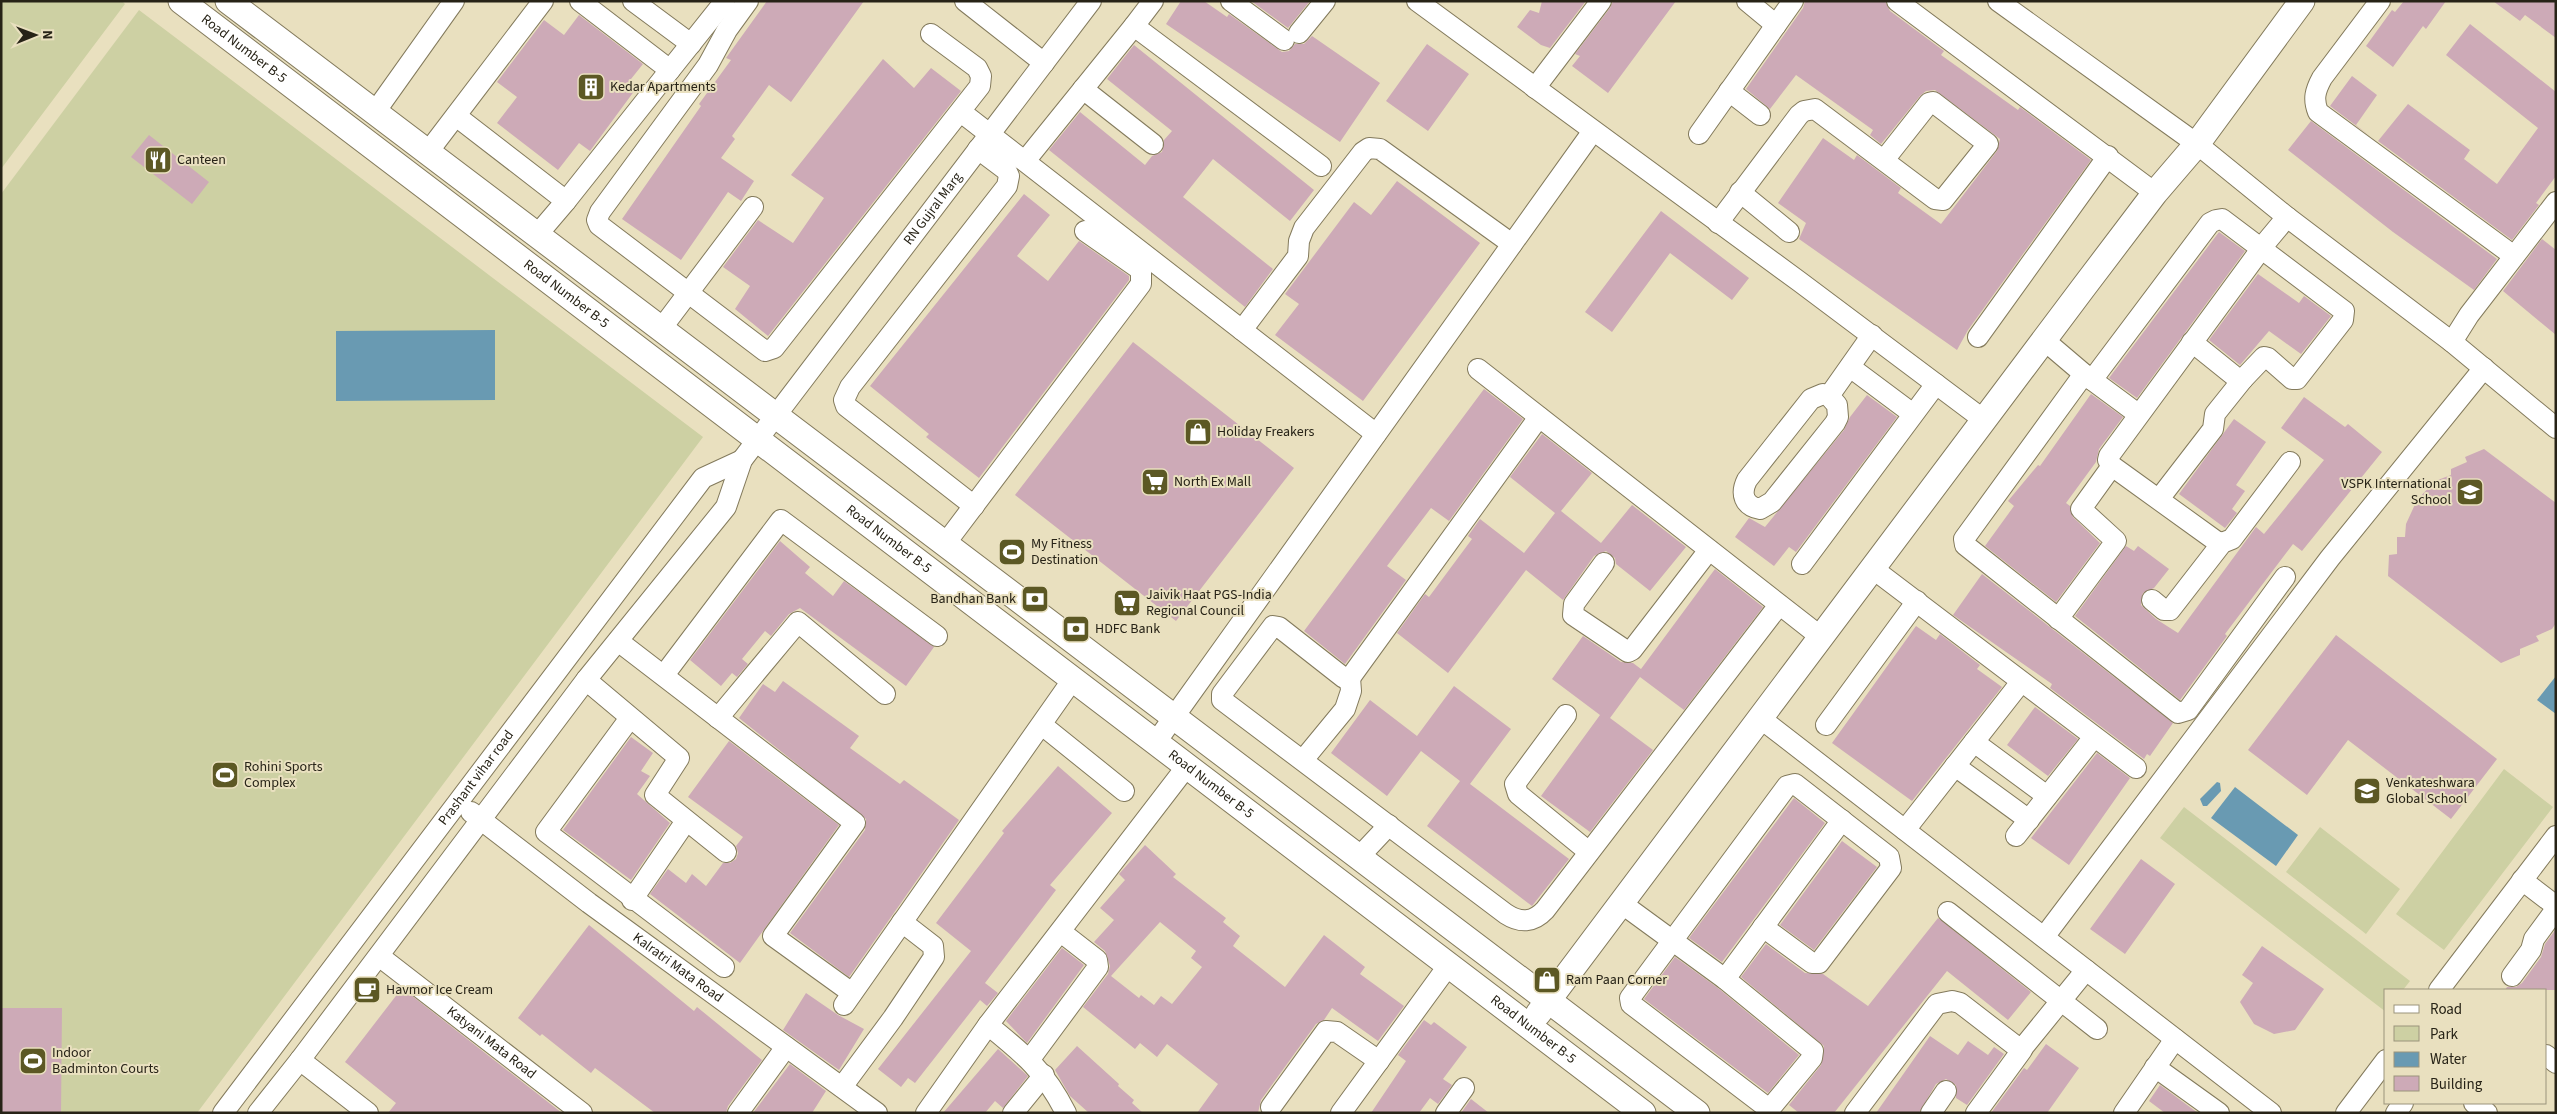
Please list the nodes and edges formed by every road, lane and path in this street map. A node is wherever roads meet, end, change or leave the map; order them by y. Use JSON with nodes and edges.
{"nodes":[{"id":1,"x":181,"y":1,"type":"edge"},
{"id":2,"x":228,"y":1,"type":"edge"},
{"id":3,"x":454,"y":1,"type":"edge"},
{"id":4,"x":543,"y":1,"type":"edge"},
{"id":5,"x":580,"y":1,"type":"edge"},
{"id":6,"x":633,"y":1,"type":"edge"},
{"id":7,"x":725,"y":1,"type":"edge"},
{"id":8,"x":748,"y":1,"type":"edge"},
{"id":9,"x":965,"y":1,"type":"edge"},
{"id":10,"x":1091,"y":1,"type":"edge"},
{"id":11,"x":1153,"y":1,"type":"edge"},
{"id":12,"x":1231,"y":1,"type":"edge"},
{"id":13,"x":1325,"y":1,"type":"edge"},
{"id":14,"x":1417,"y":1,"type":"edge"},
{"id":15,"x":1601,"y":1,"type":"edge"},
{"id":16,"x":1747,"y":1,"type":"edge"},
{"id":17,"x":1793,"y":1,"type":"edge"},
{"id":18,"x":1897,"y":1,"type":"edge"},
{"id":19,"x":1998,"y":1,"type":"edge"},
{"id":20,"x":2302,"y":1,"type":"edge"},
{"id":21,"x":2380,"y":1,"type":"edge"},
{"id":22,"x":1776,"y":25,"type":"junction"},
{"id":23,"x":1134,"y":26,"type":"junction"},
{"id":24,"x":931,"y":34,"type":"dead end"},
{"id":25,"x":691,"y":44,"type":"junction"},
{"id":26,"x":1044,"y":63,"type":"junction"},
{"id":27,"x":670,"y":70,"type":"junction"},
{"id":28,"x":1535,"y":88,"type":"junction"},
{"id":29,"x":1083,"y":89,"type":"junction"},
{"id":30,"x":1729,"y":91,"type":"junction"},
{"id":31,"x":375,"y":112,"type":"junction"},
{"id":32,"x":961,"y":112,"type":"junction"},
{"id":33,"x":1760,"y":115,"type":"dead end"},
{"id":34,"x":456,"y":116,"type":"junction"},
{"id":35,"x":1593,"y":131,"type":"junction"},
{"id":36,"x":990,"y":133,"type":"junction"},
{"id":37,"x":1699,"y":134,"type":"dead end"},
{"id":38,"x":1153,"y":144,"type":"dead end"},
{"id":39,"x":2197,"y":144,"type":"junction"},
{"id":40,"x":978,"y":149,"type":"junction"},
{"id":41,"x":428,"y":152,"type":"junction"},
{"id":42,"x":2108,"y":156,"type":"junction"},
{"id":43,"x":1884,"y":160,"type":"junction"},
{"id":44,"x":1026,"y":161,"type":"junction"},
{"id":45,"x":1321,"y":166,"type":"dead end"},
{"id":46,"x":1740,"y":192,"type":"junction"},
{"id":47,"x":2155,"y":193,"type":"junction"},
{"id":48,"x":566,"y":201,"type":"junction"},
{"id":49,"x":2556,"y":202,"type":"edge"},
{"id":50,"x":753,"y":207,"type":"dead end"},
{"id":51,"x":2287,"y":217,"type":"junction"},
{"id":52,"x":1718,"y":223,"type":"junction"},
{"id":53,"x":1085,"y":231,"type":"dead end"},
{"id":54,"x":1789,"y":232,"type":"dead end"},
{"id":55,"x":537,"y":235,"type":"junction"},
{"id":56,"x":1512,"y":244,"type":"junction"},
{"id":57,"x":2261,"y":249,"type":"junction"},
{"id":58,"x":2514,"y":256,"type":"junction"},
{"id":59,"x":688,"y":294,"type":"junction"},
{"id":60,"x":661,"y":329,"type":"junction"},
{"id":61,"x":1242,"y":330,"type":"junction"},
{"id":62,"x":1872,"y":336,"type":"junction"},
{"id":63,"x":1978,"y":337,"type":"dead end"},
{"id":64,"x":2044,"y":340,"type":"junction"},
{"id":65,"x":2192,"y":342,"type":"junction"},
{"id":66,"x":2452,"y":342,"type":"junction"},
{"id":67,"x":1850,"y":367,"type":"junction"},
{"id":68,"x":2484,"y":368,"type":"junction"},
{"id":69,"x":1478,"y":369,"type":"dead end"},
{"id":70,"x":2088,"y":377,"type":"junction"},
{"id":71,"x":2243,"y":379,"type":"junction"},
{"id":72,"x":1936,"y":384,"type":"junction"},
{"id":73,"x":1829,"y":396,"type":"junction"},
{"id":74,"x":1913,"y":414,"type":"junction"},
{"id":75,"x":2138,"y":414,"type":"junction"},
{"id":76,"x":775,"y":415,"type":"junction"},
{"id":77,"x":1539,"y":417,"type":"junction"},
{"id":78,"x":1984,"y":420,"type":"junction"},
{"id":79,"x":2556,"y":428,"type":"edge"},
{"id":80,"x":1376,"y":434,"type":"junction"},
{"id":81,"x":757,"y":440,"type":"junction"},
{"id":82,"x":742,"y":460,"type":"junction"},
{"id":83,"x":2290,"y":462,"type":"dead end"},
{"id":84,"x":2112,"y":466,"type":"junction"},
{"id":85,"x":2159,"y":499,"type":"junction"},
{"id":86,"x":974,"y":506,"type":"junction"},
{"id":87,"x":2222,"y":543,"type":"junction"},
{"id":88,"x":945,"y":544,"type":"junction"},
{"id":89,"x":1709,"y":550,"type":"junction"},
{"id":90,"x":1604,"y":563,"type":"dead end"},
{"id":91,"x":1802,"y":564,"type":"dead end"},
{"id":92,"x":1872,"y":568,"type":"junction"},
{"id":93,"x":2285,"y":577,"type":"dead end"},
{"id":94,"x":2152,"y":600,"type":"dead end"},
{"id":95,"x":1917,"y":601,"type":"junction"},
{"id":96,"x":1780,"y":605,"type":"junction"},
{"id":97,"x":2058,"y":619,"type":"junction"},
{"id":98,"x":937,"y":636,"type":"dead end"},
{"id":99,"x":1821,"y":637,"type":"junction"},
{"id":100,"x":618,"y":641,"type":"junction"},
{"id":101,"x":664,"y":676,"type":"junction"},
{"id":102,"x":1350,"y":678,"type":"junction"},
{"id":103,"x":1073,"y":679,"type":"junction"},
{"id":104,"x":586,"y":680,"type":"junction"},
{"id":105,"x":2021,"y":682,"type":"junction"},
{"id":106,"x":885,"y":694,"type":"dead end"},
{"id":107,"x":1566,"y":714,"type":"dead end"},
{"id":108,"x":1174,"y":716,"type":"junction"},
{"id":109,"x":630,"y":718,"type":"junction"},
{"id":110,"x":718,"y":718,"type":"junction"},
{"id":111,"x":1760,"y":718,"type":"junction"},
{"id":112,"x":1042,"y":725,"type":"junction"},
{"id":113,"x":1826,"y":725,"type":"dead end"},
{"id":114,"x":2094,"y":737,"type":"junction"},
{"id":115,"x":1156,"y":742,"type":"junction"},
{"id":116,"x":1974,"y":742,"type":"junction"},
{"id":117,"x":1303,"y":760,"type":"junction"},
{"id":118,"x":1186,"y":766,"type":"junction"},
{"id":119,"x":1956,"y":766,"type":"junction"},
{"id":120,"x":2136,"y":768,"type":"dead end"},
{"id":121,"x":1124,"y":791,"type":"dead end"},
{"id":122,"x":2048,"y":796,"type":"junction"},
{"id":123,"x":458,"y":802,"type":"junction"},
{"id":124,"x":481,"y":819,"type":"junction"},
{"id":125,"x":1842,"y":820,"type":"junction"},
{"id":126,"x":2029,"y":820,"type":"junction"},
{"id":127,"x":686,"y":821,"type":"junction"},
{"id":128,"x":1389,"y":825,"type":"junction"},
{"id":129,"x":1905,"y":830,"type":"junction"},
{"id":130,"x":2016,"y":836,"type":"dead end"},
{"id":131,"x":2556,"y":836,"type":"edge"},
{"id":132,"x":726,"y":852,"type":"dead end"},
{"id":133,"x":1589,"y":852,"type":"junction"},
{"id":134,"x":1359,"y":857,"type":"junction"},
{"id":135,"x":2522,"y":880,"type":"junction"},
{"id":136,"x":632,"y":900,"type":"junction"},
{"id":137,"x":1621,"y":903,"type":"junction"},
{"id":138,"x":2556,"y":908,"type":"edge"},
{"id":139,"x":1948,"y":912,"type":"dead end"},
{"id":140,"x":902,"y":922,"type":"junction"},
{"id":141,"x":1763,"y":927,"type":"junction"},
{"id":142,"x":1061,"y":932,"type":"junction"},
{"id":143,"x":2044,"y":937,"type":"junction"},
{"id":144,"x":1672,"y":940,"type":"junction"},
{"id":145,"x":379,"y":956,"type":"junction"},
{"id":146,"x":1448,"y":966,"type":"junction"},
{"id":147,"x":724,"y":967,"type":"dead end"},
{"id":148,"x":2086,"y":970,"type":"junction"},
{"id":149,"x":2512,"y":976,"type":"dead end"},
{"id":150,"x":1725,"y":979,"type":"junction"},
{"id":151,"x":2449,"y":986,"type":"edge"},
{"id":152,"x":1548,"y":1000,"type":"junction"},
{"id":153,"x":2062,"y":1000,"type":"junction"},
{"id":154,"x":988,"y":1025,"type":"junction"},
{"id":155,"x":1529,"y":1026,"type":"junction"},
{"id":156,"x":2097,"y":1029,"type":"dead end"},
{"id":157,"x":2175,"y":1038,"type":"junction"},
{"id":158,"x":786,"y":1047,"type":"junction"},
{"id":159,"x":2022,"y":1050,"type":"junction"},
{"id":160,"x":1030,"y":1059,"type":"junction"},
{"id":161,"x":300,"y":1060,"type":"junction"},
{"id":162,"x":1379,"y":1061,"type":"junction"},
{"id":163,"x":2384,"y":1063,"type":"edge"},
{"id":164,"x":2155,"y":1067,"type":"junction"},
{"id":165,"x":1044,"y":1076,"type":"junction"},
{"id":166,"x":842,"y":1087,"type":"junction"},
{"id":167,"x":1464,"y":1088,"type":"dead end"},
{"id":168,"x":1946,"y":1091,"type":"dead end"},
{"id":169,"x":2475,"y":1104,"type":"edge"},
{"id":170,"x":1271,"y":1107,"type":"dead end"},
{"id":171,"x":868,"y":1110,"type":"edge"},
{"id":172,"x":1768,"y":1112,"type":"edge"},
{"id":173,"x":223,"y":1113,"type":"edge"},
{"id":174,"x":258,"y":1113,"type":"edge"},
{"id":175,"x":368,"y":1113,"type":"edge"},
{"id":176,"x":582,"y":1113,"type":"edge"},
{"id":177,"x":738,"y":1113,"type":"edge"},
{"id":178,"x":926,"y":1113,"type":"edge"},
{"id":179,"x":1013,"y":1113,"type":"edge"},
{"id":180,"x":1066,"y":1113,"type":"edge"},
{"id":181,"x":1341,"y":1113,"type":"edge"},
{"id":182,"x":1446,"y":1113,"type":"edge"},
{"id":183,"x":1643,"y":1113,"type":"edge"},
{"id":184,"x":1697,"y":1113,"type":"edge"},
{"id":185,"x":1855,"y":1113,"type":"edge"},
{"id":186,"x":1931,"y":1113,"type":"edge"},
{"id":187,"x":1976,"y":1113,"type":"edge"},
{"id":188,"x":2124,"y":1113,"type":"edge"},
{"id":189,"x":2219,"y":1113,"type":"edge"},
{"id":190,"x":2271,"y":1113,"type":"edge"},
{"id":191,"x":2346,"y":1113,"type":"edge"},
{"id":192,"x":2487,"y":1113,"type":"edge"}],
"edges":[{"from":1,"to":81,"type":"street","name":"Road Number B-5"},
{"from":2,"to":31,"type":"street"},
{"from":3,"to":31,"type":"street"},
{"from":4,"to":34,"type":"street"},
{"from":5,"to":27,"type":"street"},
{"from":6,"to":25,"type":"street"},
{"from":7,"to":25,"type":"street"},
{"from":8,"to":59,"type":"street"},
{"from":9,"to":26,"type":"street"},
{"from":10,"to":26,"type":"street","name":"RN Gujral Marg"},
{"from":11,"to":23,"type":"street"},
{"from":12,"to":13,"type":"street"},
{"from":14,"to":28,"type":"street"},
{"from":15,"to":28,"type":"street"},
{"from":16,"to":22,"type":"street"},
{"from":17,"to":22,"type":"street"},
{"from":18,"to":42,"type":"street"},
{"from":19,"to":39,"type":"street"},
{"from":20,"to":39,"type":"street"},
{"from":21,"to":58,"type":"street"},
{"from":22,"to":30,"type":"street"},
{"from":23,"to":29,"type":"street"},
{"from":23,"to":45,"type":"street"},
{"from":24,"to":32,"type":"street"},
{"from":25,"to":27,"type":"street"},
{"from":26,"to":36,"type":"street","name":"RN Gujral Marg"},
{"from":27,"to":48,"type":"street"},
{"from":28,"to":35,"type":"street"},
{"from":29,"to":38,"type":"street"},
{"from":29,"to":44,"type":"street"},
{"from":30,"to":33,"type":"street"},
{"from":30,"to":37,"type":"street"},
{"from":31,"to":41,"type":"street"},
{"from":32,"to":36,"type":"street"},
{"from":32,"to":59,"type":"street"},
{"from":34,"to":41,"type":"street"},
{"from":34,"to":48,"type":"street"},
{"from":35,"to":52,"type":"street"},
{"from":35,"to":56,"type":"street"},
{"from":36,"to":40,"type":"street","name":"RN Gujral Marg"},
{"from":36,"to":44,"type":"street"},
{"from":39,"to":47,"type":"street"},
{"from":39,"to":51,"type":"street"},
{"from":40,"to":76,"type":"street","name":"RN Gujral Marg"},
{"from":40,"to":86,"type":"street"},
{"from":41,"to":55,"type":"street"},
{"from":42,"to":47,"type":"street"},
{"from":42,"to":63,"type":"street"},
{"from":43,"to":43,"type":"street"},
{"from":43,"to":46,"type":"street"},
{"from":44,"to":61,"type":"street"},
{"from":46,"to":52,"type":"street"},
{"from":46,"to":54,"type":"street"},
{"from":47,"to":64,"type":"street"},
{"from":48,"to":55,"type":"street"},
{"from":49,"to":58,"type":"street"},
{"from":50,"to":59,"type":"street"},
{"from":51,"to":57,"type":"street"},
{"from":51,"to":66,"type":"street"},
{"from":52,"to":62,"type":"street"},
{"from":53,"to":86,"type":"street"},
{"from":55,"to":60,"type":"street"},
{"from":56,"to":61,"type":"street"},
{"from":56,"to":80,"type":"street"},
{"from":57,"to":65,"type":"street"},
{"from":57,"to":70,"type":"street"},
{"from":57,"to":71,"type":"street"},
{"from":58,"to":66,"type":"street"},
{"from":59,"to":60,"type":"street"},
{"from":60,"to":76,"type":"street"},
{"from":61,"to":80,"type":"street"},
{"from":62,"to":67,"type":"street"},
{"from":62,"to":72,"type":"street"},
{"from":64,"to":70,"type":"street"},
{"from":64,"to":78,"type":"street"},
{"from":65,"to":71,"type":"street"},
{"from":65,"to":75,"type":"street"},
{"from":66,"to":68,"type":"street"},
{"from":67,"to":73,"type":"street"},
{"from":67,"to":74,"type":"street"},
{"from":68,"to":79,"type":"street"},
{"from":68,"to":143,"type":"street"},
{"from":69,"to":77,"type":"street"},
{"from":70,"to":75,"type":"street"},
{"from":70,"to":97,"type":"street"},
{"from":71,"to":85,"type":"street"},
{"from":72,"to":74,"type":"street"},
{"from":72,"to":78,"type":"street"},
{"from":73,"to":73,"type":"street"},
{"from":74,"to":91,"type":"street"},
{"from":75,"to":84,"type":"street"},
{"from":76,"to":81,"type":"street","name":"Prashant vihar road"},
{"from":76,"to":88,"type":"street"},
{"from":77,"to":89,"type":"street"},
{"from":77,"to":102,"type":"street"},
{"from":78,"to":92,"type":"street"},
{"from":80,"to":108,"type":"street"},
{"from":81,"to":82,"type":"street","name":"Prashant vihar road"},
{"from":81,"to":103,"type":"street","name":"Road Number B-5"},
{"from":82,"to":100,"type":"street","name":"Prashant vihar road"},
{"from":82,"to":123,"type":"street","name":"Prashant vihar road"},
{"from":83,"to":87,"type":"street"},
{"from":84,"to":85,"type":"street"},
{"from":84,"to":97,"type":"street"},
{"from":85,"to":87,"type":"street"},
{"from":86,"to":88,"type":"street"},
{"from":87,"to":94,"type":"street"},
{"from":88,"to":108,"type":"street"},
{"from":89,"to":90,"type":"street"},
{"from":89,"to":96,"type":"street"},
{"from":92,"to":95,"type":"street"},
{"from":92,"to":99,"type":"street"},
{"from":93,"to":97,"type":"street"},
{"from":95,"to":105,"type":"street"},
{"from":95,"to":113,"type":"street"},
{"from":96,"to":99,"type":"street"},
{"from":96,"to":133,"type":"street"},
{"from":98,"to":101,"type":"street"},
{"from":99,"to":111,"type":"street"},
{"from":100,"to":101,"type":"street"},
{"from":100,"to":104,"type":"street","name":"Prashant vihar road"},
{"from":101,"to":110,"type":"street"},
{"from":102,"to":117,"type":"street"},
{"from":102,"to":117,"type":"street"},
{"from":103,"to":112,"type":"street"},
{"from":103,"to":115,"type":"street","name":"Road Number B-5"},
{"from":104,"to":109,"type":"street"},
{"from":104,"to":124,"type":"street","name":"Prashant vihar road"},
{"from":105,"to":114,"type":"street"},
{"from":105,"to":116,"type":"street"},
{"from":106,"to":110,"type":"street"},
{"from":107,"to":133,"type":"street"},
{"from":108,"to":115,"type":"street"},
{"from":108,"to":134,"type":"street"},
{"from":109,"to":127,"type":"street"},
{"from":109,"to":136,"type":"street"},
{"from":110,"to":140,"type":"street"},
{"from":111,"to":129,"type":"street"},
{"from":111,"to":137,"type":"street"},
{"from":112,"to":121,"type":"street"},
{"from":112,"to":140,"type":"street"},
{"from":114,"to":120,"type":"street"},
{"from":114,"to":122,"type":"street"},
{"from":115,"to":118,"type":"street","name":"Road Number B-5"},
{"from":116,"to":119,"type":"street"},
{"from":116,"to":122,"type":"street"},
{"from":117,"to":128,"type":"street"},
{"from":118,"to":142,"type":"street"},
{"from":118,"to":146,"type":"street","name":"Road Number B-5"},
{"from":119,"to":126,"type":"street"},
{"from":119,"to":129,"type":"street"},
{"from":122,"to":126,"type":"street"},
{"from":123,"to":124,"type":"street","name":"Kalratri Mata Road"},
{"from":123,"to":173,"type":"street","name":"Prashant vihar road"},
{"from":124,"to":145,"type":"street","name":"Prashant vihar road"},
{"from":124,"to":158,"type":"street","name":"Kalratri Mata Road"},
{"from":125,"to":141,"type":"street"},
{"from":125,"to":141,"type":"street"},
{"from":125,"to":144,"type":"street"},
{"from":126,"to":130,"type":"street"},
{"from":127,"to":132,"type":"street"},
{"from":127,"to":136,"type":"street"},
{"from":128,"to":133,"type":"street"},
{"from":128,"to":134,"type":"street"},
{"from":129,"to":143,"type":"street"},
{"from":131,"to":135,"type":"street"},
{"from":134,"to":152,"type":"street"},
{"from":135,"to":138,"type":"street"},
{"from":135,"to":151,"type":"street"},
{"from":136,"to":147,"type":"street"},
{"from":137,"to":144,"type":"street"},
{"from":137,"to":152,"type":"street"},
{"from":138,"to":149,"type":"street"},
{"from":139,"to":153,"type":"street"},
{"from":140,"to":166,"type":"street"},
{"from":141,"to":150,"type":"street"},
{"from":142,"to":154,"type":"street"},
{"from":142,"to":160,"type":"street"},
{"from":143,"to":148,"type":"street"},
{"from":144,"to":150,"type":"street"},
{"from":144,"to":172,"type":"street"},
{"from":145,"to":161,"type":"street","name":"Prashant vihar road"},
{"from":145,"to":176,"type":"street","name":"Katyani Mata Road"},
{"from":146,"to":155,"type":"street","name":"Road Number B-5"},
{"from":146,"to":162,"type":"street"},
{"from":148,"to":153,"type":"street"},
{"from":148,"to":157,"type":"street"},
{"from":150,"to":172,"type":"street"},
{"from":152,"to":155,"type":"street"},
{"from":152,"to":184,"type":"street"},
{"from":153,"to":156,"type":"street"},
{"from":153,"to":159,"type":"street"},
{"from":154,"to":160,"type":"street"},
{"from":154,"to":178,"type":"street"},
{"from":155,"to":183,"type":"street","name":"Road Number B-5"},
{"from":157,"to":164,"type":"street"},
{"from":157,"to":190,"type":"street"},
{"from":158,"to":166,"type":"street","name":"Kalratri Mata Road"},
{"from":158,"to":177,"type":"street"},
{"from":159,"to":185,"type":"street"},
{"from":159,"to":187,"type":"street"},
{"from":160,"to":165,"type":"street"},
{"from":161,"to":174,"type":"street","name":"Prashant vihar road"},
{"from":161,"to":175,"type":"street"},
{"from":162,"to":170,"type":"street"},
{"from":162,"to":181,"type":"street"},
{"from":163,"to":191,"type":"street"},
{"from":164,"to":188,"type":"street"},
{"from":164,"to":189,"type":"street"},
{"from":165,"to":179,"type":"street"},
{"from":165,"to":180,"type":"street"},
{"from":166,"to":171,"type":"street","name":"Kalratri Mata Road"},
{"from":167,"to":182,"type":"street"},
{"from":168,"to":186,"type":"street"},
{"from":169,"to":192,"type":"street"}]}
